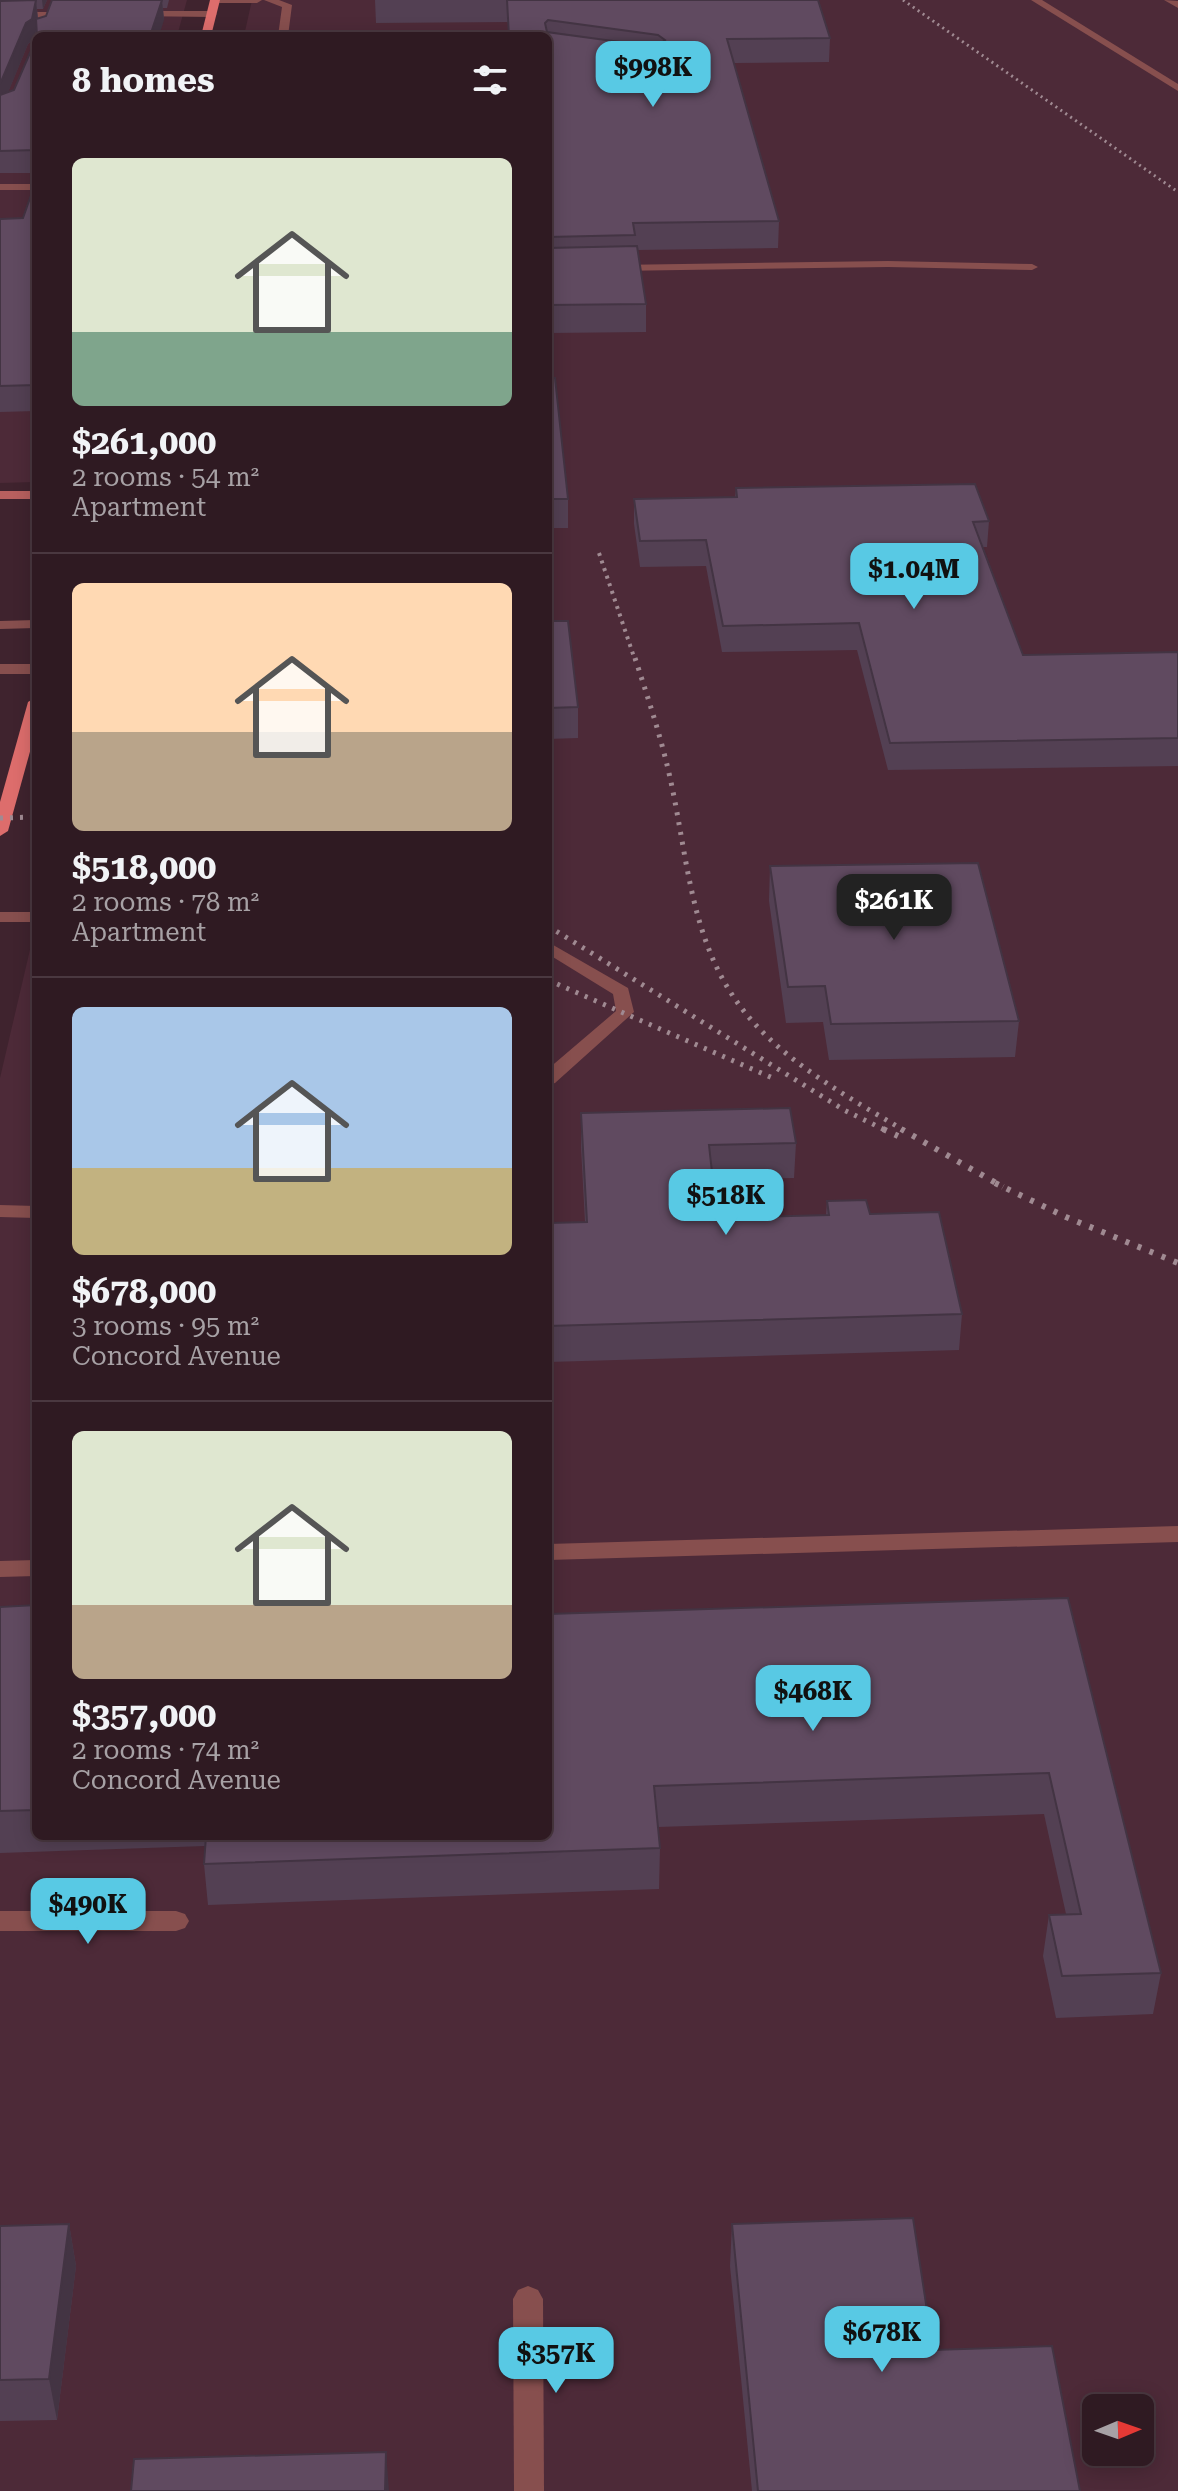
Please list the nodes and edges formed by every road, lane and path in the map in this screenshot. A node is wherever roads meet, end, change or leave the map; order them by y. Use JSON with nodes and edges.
{"nodes":[{"id":1,"x":54,"y":0,"type":"edge"},
{"id":2,"x":215,"y":0,"type":"edge"},
{"id":3,"x":257,"y":0,"type":"edge"},
{"id":4,"x":269,"y":0,"type":"edge"},
{"id":5,"x":1036,"y":0,"type":"edge"},
{"id":6,"x":1169,"y":0,"type":"edge"},
{"id":7,"x":1178,"y":5,"type":"edge"},
{"id":8,"x":212,"y":14,"type":"junction"},
{"id":9,"x":0,"y":15,"type":"edge"},
{"id":10,"x":80,"y":15,"type":"edge"},
{"id":11,"x":128,"y":15,"type":"edge"},
{"id":12,"x":46,"y":20,"type":"junction"},
{"id":13,"x":207,"y":32,"type":"edge"},
{"id":14,"x":284,"y":32,"type":"edge"},
{"id":15,"x":1178,"y":88,"type":"edge"},
{"id":16,"x":0,"y":187,"type":"edge"},
{"id":17,"x":32,"y":187,"type":"edge"},
{"id":18,"x":1032,"y":267,"type":"dead end"},
{"id":19,"x":607,"y":268,"type":"edge"},
{"id":20,"x":0,"y":495,"type":"edge"},
{"id":21,"x":32,"y":495,"type":"edge"},
{"id":22,"x":32,"y":624,"type":"edge"},
{"id":23,"x":0,"y":625,"type":"edge"},
{"id":24,"x":0,"y":669,"type":"edge"},
{"id":25,"x":32,"y":669,"type":"edge"},
{"id":26,"x":32,"y":714,"type":"edge"},
{"id":27,"x":6,"y":789,"type":"edge"},
{"id":28,"x":0,"y":831,"type":"edge"},
{"id":29,"x":0,"y":917,"type":"edge"},
{"id":30,"x":32,"y":917,"type":"edge"},
{"id":31,"x":552,"y":949,"type":"edge"},
{"id":32,"x":552,"y":1076,"type":"edge"},
{"id":33,"x":0,"y":1211,"type":"edge"},
{"id":34,"x":32,"y":1212,"type":"edge"},
{"id":35,"x":1178,"y":1534,"type":"edge"},
{"id":36,"x":552,"y":1552,"type":"edge"},
{"id":37,"x":32,"y":1568,"type":"edge"},
{"id":38,"x":0,"y":1569,"type":"edge"},
{"id":39,"x":0,"y":1921,"type":"edge"},
{"id":40,"x":176,"y":1921,"type":"dead end"},
{"id":41,"x":528,"y":2299,"type":"dead end"},
{"id":42,"x":529,"y":2491,"type":"edge"}],
"edges":[{"from":1,"to":12,"type":"street"},
{"from":2,"to":3,"type":"street"},
{"from":2,"to":8,"type":"main road"},
{"from":4,"to":14,"type":"street"},
{"from":5,"to":15,"type":"street"},
{"from":6,"to":7,"type":"street"},
{"from":8,"to":11,"type":"street"},
{"from":8,"to":13,"type":"main road"},
{"from":9,"to":12,"type":"street"},
{"from":10,"to":12,"type":"street"},
{"from":16,"to":17,"type":"street"},
{"from":18,"to":19,"type":"street"},
{"from":20,"to":21,"type":"street"},
{"from":22,"to":23,"type":"street"},
{"from":24,"to":25,"type":"street"},
{"from":26,"to":27,"type":"main road"},
{"from":27,"to":28,"type":"main road"},
{"from":29,"to":30,"type":"street"},
{"from":31,"to":32,"type":"street"},
{"from":33,"to":34,"type":"street"},
{"from":35,"to":36,"type":"street"},
{"from":37,"to":38,"type":"street"},
{"from":39,"to":40,"type":"street"},
{"from":41,"to":42,"type":"street"}]}
